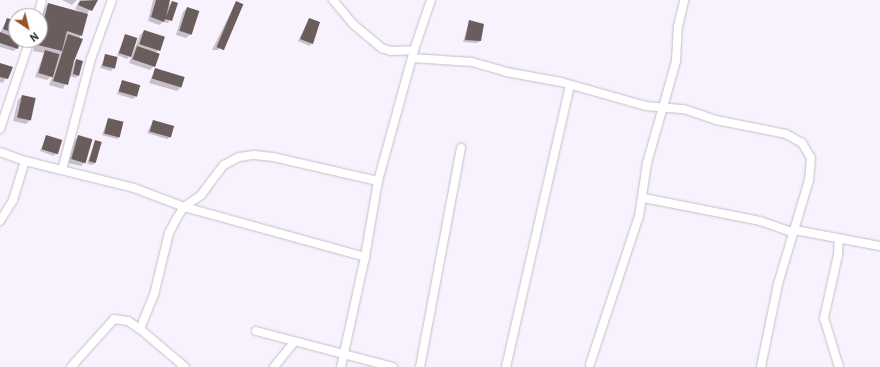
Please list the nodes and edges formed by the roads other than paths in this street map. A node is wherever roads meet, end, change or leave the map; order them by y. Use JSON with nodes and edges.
{"nodes":[{"id":1,"x":112,"y":0,"type":"edge"},
{"id":2,"x":333,"y":0,"type":"edge"},
{"id":3,"x":431,"y":0,"type":"edge"},
{"id":4,"x":684,"y":0,"type":"edge"},
{"id":5,"x":27,"y":48,"type":"edge"},
{"id":6,"x":413,"y":54,"type":"junction"},
{"id":7,"x":570,"y":85,"type":"junction"},
{"id":8,"x":663,"y":107,"type":"junction"},
{"id":9,"x":0,"y":129,"type":"edge"},
{"id":10,"x":461,"y":148,"type":"dead end"},
{"id":11,"x":0,"y":152,"type":"edge"},
{"id":12,"x":25,"y":161,"type":"junction"},
{"id":13,"x":62,"y":170,"type":"junction"},
{"id":14,"x":378,"y":181,"type":"junction"},
{"id":15,"x":644,"y":198,"type":"junction"},
{"id":16,"x":184,"y":207,"type":"junction"},
{"id":17,"x":0,"y":221,"type":"edge"},
{"id":18,"x":794,"y":231,"type":"junction"},
{"id":19,"x":840,"y":238,"type":"junction"},
{"id":20,"x":880,"y":246,"type":"edge"},
{"id":21,"x":365,"y":257,"type":"junction"},
{"id":22,"x":140,"y":328,"type":"junction"},
{"id":23,"x":256,"y":330,"type":"dead end"},
{"id":24,"x":295,"y":341,"type":"junction"},
{"id":25,"x":344,"y":354,"type":"junction"},
{"id":26,"x":590,"y":364,"type":"dead end"},
{"id":27,"x":71,"y":367,"type":"edge"},
{"id":28,"x":185,"y":367,"type":"edge"},
{"id":29,"x":274,"y":367,"type":"edge"},
{"id":30,"x":341,"y":367,"type":"edge"},
{"id":31,"x":393,"y":367,"type":"edge"},
{"id":32,"x":420,"y":367,"type":"edge"},
{"id":33,"x":506,"y":367,"type":"edge"},
{"id":34,"x":761,"y":367,"type":"edge"},
{"id":35,"x":839,"y":367,"type":"edge"}],
"edges":[{"from":1,"to":13,"type":"street"},
{"from":2,"to":6,"type":"street"},
{"from":3,"to":6,"type":"street"},
{"from":4,"to":8,"type":"street"},
{"from":5,"to":9,"type":"street"},
{"from":6,"to":7,"type":"street"},
{"from":6,"to":14,"type":"street"},
{"from":7,"to":8,"type":"street"},
{"from":7,"to":33,"type":"street"},
{"from":8,"to":15,"type":"street"},
{"from":8,"to":18,"type":"street"},
{"from":10,"to":32,"type":"street"},
{"from":11,"to":12,"type":"street"},
{"from":12,"to":13,"type":"street"},
{"from":12,"to":17,"type":"street"},
{"from":13,"to":16,"type":"street"},
{"from":14,"to":16,"type":"street"},
{"from":14,"to":21,"type":"street"},
{"from":15,"to":18,"type":"street"},
{"from":15,"to":26,"type":"street"},
{"from":16,"to":21,"type":"street"},
{"from":16,"to":22,"type":"street"},
{"from":18,"to":19,"type":"street"},
{"from":18,"to":34,"type":"street"},
{"from":19,"to":20,"type":"street"},
{"from":19,"to":35,"type":"street"},
{"from":21,"to":25,"type":"street"},
{"from":22,"to":27,"type":"street"},
{"from":22,"to":28,"type":"street"},
{"from":23,"to":24,"type":"street"},
{"from":24,"to":25,"type":"street"},
{"from":24,"to":29,"type":"street"},
{"from":25,"to":30,"type":"street"},
{"from":25,"to":31,"type":"street"}]}
